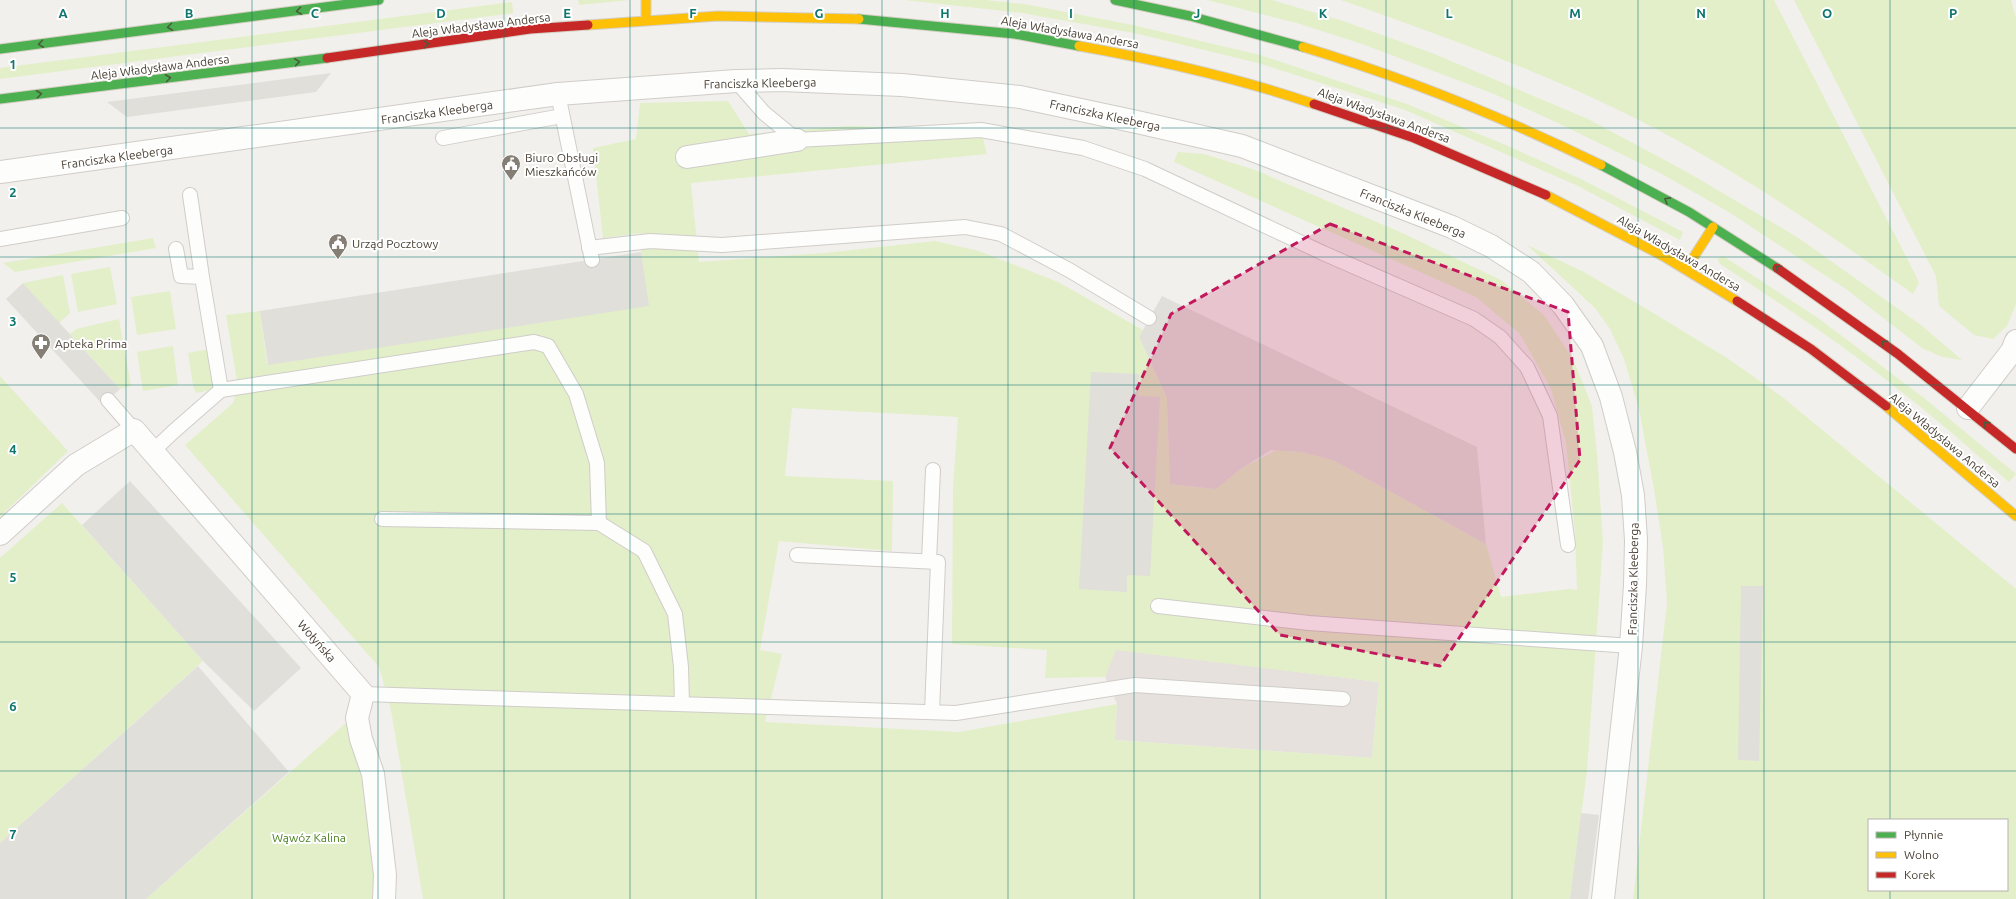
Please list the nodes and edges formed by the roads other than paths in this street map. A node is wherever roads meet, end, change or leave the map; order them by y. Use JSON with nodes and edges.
{"nodes":[{"id":1,"x":379,"y":0,"type":"edge"},
{"id":2,"x":646,"y":0,"type":"edge"},
{"id":3,"x":1115,"y":0,"type":"edge"},
{"id":4,"x":646,"y":20,"type":"junction"},
{"id":5,"x":0,"y":49,"type":"edge"},
{"id":6,"x":736,"y":81,"type":"junction"},
{"id":7,"x":558,"y":94,"type":"junction"},
{"id":8,"x":0,"y":99,"type":"edge"},
{"id":9,"x":562,"y":116,"type":"junction"},
{"id":10,"x":444,"y":138,"type":"dead end"},
{"id":11,"x":797,"y":140,"type":"junction"},
{"id":12,"x":687,"y":157,"type":"dead end"},
{"id":13,"x":0,"y":172,"type":"edge"},
{"id":14,"x":190,"y":195,"type":"dead end"},
{"id":15,"x":122,"y":218,"type":"dead end"},
{"id":16,"x":1713,"y":227,"type":"junction"},
{"id":17,"x":0,"y":238,"type":"edge"},
{"id":18,"x":176,"y":249,"type":"dead end"},
{"id":19,"x":1686,"y":269,"type":"junction"},
{"id":20,"x":202,"y":277,"type":"junction"},
{"id":21,"x":1149,"y":318,"type":"dead end"},
{"id":22,"x":2016,"y":341,"type":"edge"},
{"id":23,"x":221,"y":390,"type":"junction"},
{"id":24,"x":108,"y":400,"type":"dead end"},
{"id":25,"x":1968,"y":408,"type":"junction"},
{"id":26,"x":134,"y":430,"type":"junction"},
{"id":27,"x":2016,"y":449,"type":"edge"},
{"id":28,"x":153,"y":451,"type":"junction"},
{"id":29,"x":933,"y":470,"type":"dead end"},
{"id":30,"x":2016,"y":516,"type":"edge"},
{"id":31,"x":382,"y":519,"type":"dead end"},
{"id":32,"x":600,"y":523,"type":"junction"},
{"id":33,"x":0,"y":534,"type":"edge"},
{"id":34,"x":1568,"y":545,"type":"dead end"},
{"id":35,"x":797,"y":554,"type":"dead end"},
{"id":36,"x":929,"y":562,"type":"junction"},
{"id":37,"x":1158,"y":606,"type":"dead end"},
{"id":38,"x":1631,"y":646,"type":"junction"},
{"id":39,"x":363,"y":694,"type":"junction"},
{"id":40,"x":1343,"y":699,"type":"dead end"},
{"id":41,"x":682,"y":704,"type":"junction"},
{"id":42,"x":932,"y":712,"type":"junction"},
{"id":43,"x":384,"y":899,"type":"edge"},
{"id":44,"x":1603,"y":899,"type":"edge"}],
"edges":[{"from":1,"to":5,"type":"main road","one_way":true},
{"from":2,"to":4,"type":"main road"},
{"from":16,"to":3,"type":"main road","one_way":true},
{"from":8,"to":4,"type":"main road","name":"Aleja Władysława Andersa","one_way":true},
{"from":4,"to":19,"type":"main road","name":"Aleja Władysława Andersa"},
{"from":6,"to":7,"type":"street","name":"Franciszka Kleeberga"},
{"from":6,"to":11,"type":"lane"},
{"from":6,"to":38,"type":"street","name":"Franciszka Kleeberga"},
{"from":7,"to":9,"type":"lane"},
{"from":7,"to":13,"type":"street","name":"Franciszka Kleeberga"},
{"from":9,"to":10,"type":"lane"},
{"from":9,"to":21,"type":"lane"},
{"from":11,"to":12,"type":"street"},
{"from":11,"to":34,"type":"lane"},
{"from":14,"to":20,"type":"lane"},
{"from":15,"to":17,"type":"lane"},
{"from":16,"to":19,"type":"main road"},
{"from":25,"to":16,"type":"main road","one_way":true},
{"from":18,"to":20,"type":"lane"},
{"from":19,"to":30,"type":"main road","name":"Aleja Władysława Andersa"},
{"from":20,"to":23,"type":"lane"},
{"from":22,"to":25,"type":"street"},
{"from":23,"to":28,"type":"lane"},
{"from":23,"to":32,"type":"lane"},
{"from":24,"to":26,"type":"lane"},
{"from":27,"to":25,"type":"main road","one_way":true},
{"from":26,"to":28,"type":"street","name":"Wołyńska"},
{"from":26,"to":33,"type":"street"},
{"from":28,"to":39,"type":"street","name":"Wołyńska"},
{"from":29,"to":36,"type":"lane"},
{"from":31,"to":32,"type":"lane"},
{"from":32,"to":41,"type":"lane"},
{"from":35,"to":36,"type":"lane"},
{"from":36,"to":42,"type":"lane"},
{"from":37,"to":38,"type":"lane"},
{"from":38,"to":44,"type":"street","name":"Franciszka Kleeberga"},
{"from":39,"to":41,"type":"lane"},
{"from":39,"to":43,"type":"street"},
{"from":40,"to":42,"type":"lane"},
{"from":41,"to":42,"type":"lane"}]}
